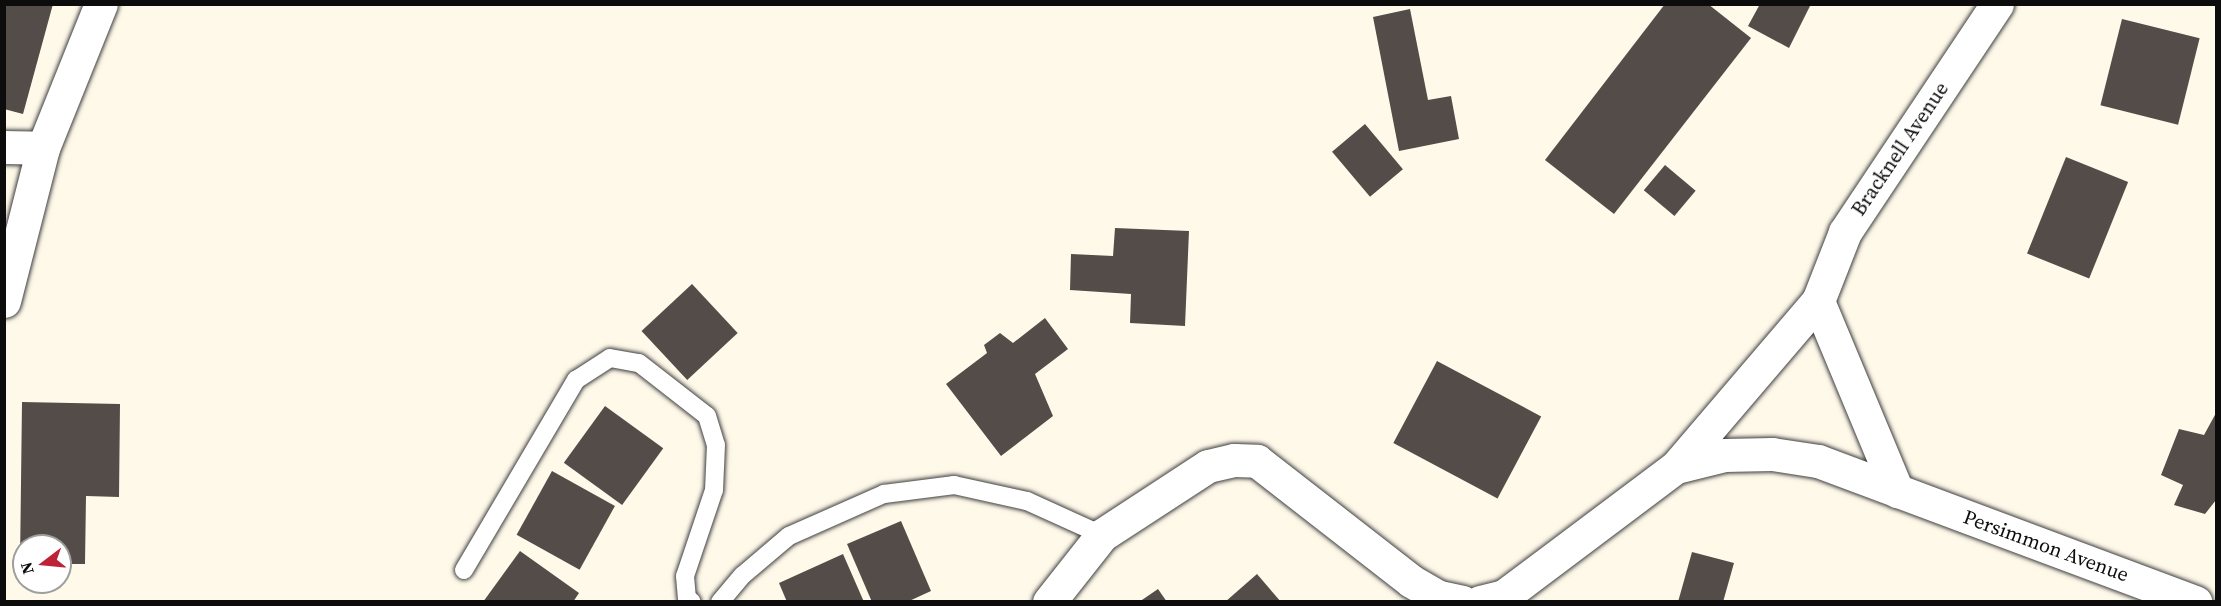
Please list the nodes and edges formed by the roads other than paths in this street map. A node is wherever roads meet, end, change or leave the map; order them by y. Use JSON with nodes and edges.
{"nodes":[{"id":1,"x":101,"y":4,"type":"edge"},
{"id":2,"x":1997,"y":4,"type":"edge"},
{"id":3,"x":4,"y":147,"type":"edge"},
{"id":4,"x":43,"y":148,"type":"junction"},
{"id":5,"x":7,"y":281,"type":"edge"},
{"id":6,"x":1818,"y":301,"type":"junction"},
{"id":7,"x":1676,"y":467,"type":"junction"},
{"id":8,"x":1897,"y":491,"type":"junction"},
{"id":9,"x":1102,"y":535,"type":"junction"},
{"id":10,"x":464,"y":570,"type":"dead end"},
{"id":11,"x":692,"y":602,"type":"edge"},
{"id":12,"x":720,"y":602,"type":"edge"},
{"id":13,"x":1049,"y":602,"type":"edge"},
{"id":14,"x":1462,"y":602,"type":"edge"},
{"id":15,"x":1480,"y":602,"type":"edge"},
{"id":16,"x":2196,"y":602,"type":"edge"}],
"edges":[{"from":1,"to":4,"type":"street"},
{"from":2,"to":6,"type":"street","name":"Bracknell Avenue"},
{"from":3,"to":4,"type":"street"},
{"from":4,"to":5,"type":"street"},
{"from":6,"to":7,"type":"street","name":"Bracknell Avenue"},
{"from":6,"to":8,"type":"street"},
{"from":7,"to":8,"type":"street","name":"Persimmon Avenue"},
{"from":7,"to":15,"type":"street"},
{"from":8,"to":16,"type":"street","name":"Persimmon Avenue"},
{"from":9,"to":12,"type":"lane"},
{"from":9,"to":13,"type":"street"},
{"from":9,"to":14,"type":"street"},
{"from":10,"to":11,"type":"lane"}]}
